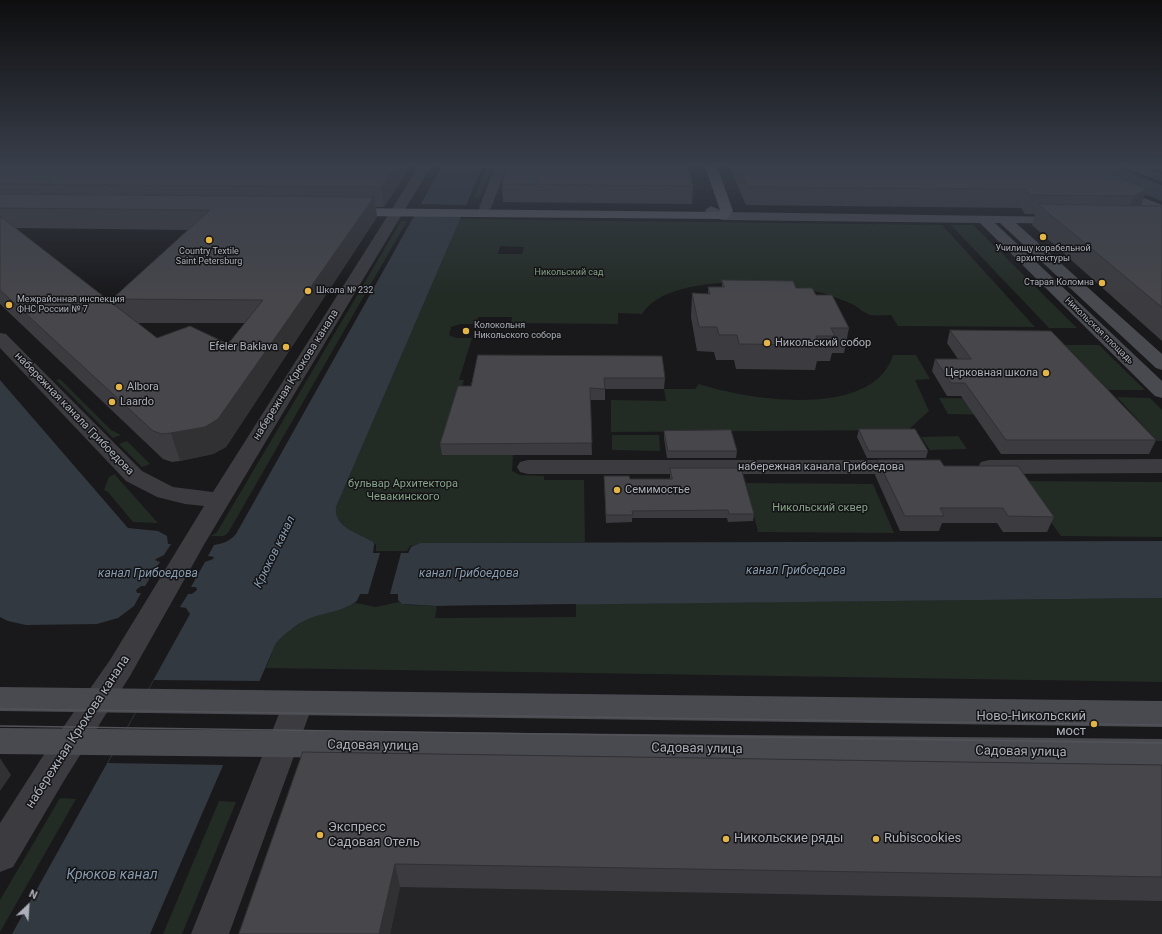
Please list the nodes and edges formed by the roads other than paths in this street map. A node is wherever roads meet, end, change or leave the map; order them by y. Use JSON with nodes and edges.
{"nodes":[{"id":1,"x":372,"y":210,"type":"edge"},
{"id":2,"x":398,"y":210,"type":"junction"},
{"id":3,"x":474,"y":210,"type":"edge"},
{"id":4,"x":643,"y":210,"type":"edge"},
{"id":5,"x":740,"y":210,"type":"edge"},
{"id":6,"x":464,"y":211,"type":"junction"},
{"id":7,"x":1138,"y":215,"type":"edge"},
{"id":8,"x":987,"y":216,"type":"junction"},
{"id":9,"x":1159,"y":219,"type":"edge"},
{"id":10,"x":1004,"y":220,"type":"junction"},
{"id":11,"x":0,"y":338,"type":"edge"},
{"id":12,"x":1162,"y":364,"type":"edge"},
{"id":13,"x":1162,"y":392,"type":"edge"},
{"id":14,"x":1162,"y":466,"type":"edge"},
{"id":15,"x":528,"y":467,"type":"dead end"},
{"id":16,"x":928,"y":467,"type":"edge"},
{"id":17,"x":967,"y":467,"type":"edge"},
{"id":18,"x":221,"y":499,"type":"junction"},
{"id":19,"x":0,"y":699,"type":"edge"},
{"id":20,"x":98,"y":701,"type":"junction"},
{"id":21,"x":298,"y":704,"type":"junction"},
{"id":22,"x":1162,"y":714,"type":"edge"},
{"id":23,"x":0,"y":741,"type":"edge"},
{"id":24,"x":71,"y":742,"type":"junction"},
{"id":25,"x":282,"y":744,"type":"junction"},
{"id":26,"x":1162,"y":753,"type":"edge"},
{"id":27,"x":0,"y":855,"type":"edge"},
{"id":28,"x":210,"y":934,"type":"edge"}],
"edges":[{"from":1,"to":2,"type":"main road"},
{"from":2,"to":6,"type":"main road"},
{"from":2,"to":18,"type":"street","name":"набережная Крюкова канала"},
{"from":3,"to":6,"type":"main road"},
{"from":4,"to":6,"type":"main road"},
{"from":5,"to":8,"type":"street"},
{"from":7,"to":9,"type":"street"},
{"from":8,"to":10,"type":"street","name":"Никольская площадь"},
{"from":8,"to":10,"type":"street"},
{"from":8,"to":13,"type":"street","name":"Никольская площадь"},
{"from":10,"to":12,"type":"street","name":"Никольская площадь"},
{"from":11,"to":18,"type":"street","name":"набережная канала Грибоедова"},
{"from":14,"to":17,"type":"street"},
{"from":15,"to":16,"type":"street","name":"набережная канала Грибоедова"},
{"from":18,"to":20,"type":"street","name":"набережная Крюкова канала"},
{"from":19,"to":20,"type":"street"},
{"from":20,"to":21,"type":"street"},
{"from":20,"to":24,"type":"street","name":"набережная Крюкова канала"},
{"from":21,"to":22,"type":"street"},
{"from":21,"to":25,"type":"street"},
{"from":23,"to":24,"type":"street"},
{"from":24,"to":25,"type":"street","name":"Садовая улица"},
{"from":24,"to":27,"type":"street","name":"набережная Крюкова канала"},
{"from":25,"to":26,"type":"street","name":"Садовая улица"},
{"from":25,"to":28,"type":"street"}]}
